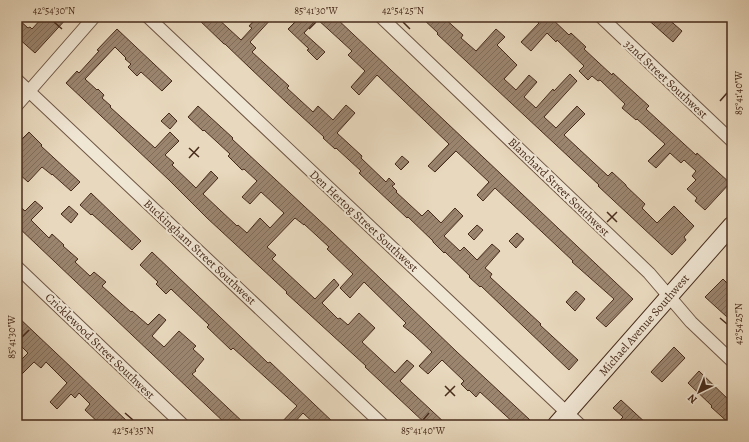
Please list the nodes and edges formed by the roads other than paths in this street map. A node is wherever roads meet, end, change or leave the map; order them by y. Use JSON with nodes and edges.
{"nodes":[{"id":1,"x":94,"y":17,"type":"edge"},
{"id":2,"x":148,"y":17,"type":"edge"},
{"id":3,"x":381,"y":17,"type":"edge"},
{"id":4,"x":601,"y":17,"type":"edge"},
{"id":5,"x":17,"y":80,"type":"edge"},
{"id":6,"x":29,"y":91,"type":"junction"},
{"id":7,"x":17,"y":104,"type":"edge"},
{"id":8,"x":732,"y":141,"type":"edge"},
{"id":9,"x":732,"y":225,"type":"edge"},
{"id":10,"x":17,"y":267,"type":"edge"},
{"id":11,"x":668,"y":297,"type":"junction"},
{"id":12,"x":732,"y":361,"type":"edge"},
{"id":13,"x":562,"y":419,"type":"edge"},
{"id":14,"x":183,"y":425,"type":"edge"},
{"id":15,"x":383,"y":425,"type":"edge"},
{"id":16,"x":580,"y":425,"type":"edge"}],
"edges":[{"from":1,"to":6,"type":"street"},
{"from":2,"to":13,"type":"street","name":"Den Hertog Street Southwest"},
{"from":3,"to":11,"type":"street","name":"Blanchard Street Southwest"},
{"from":4,"to":8,"type":"street","name":"32nd Street Southwest"},
{"from":5,"to":6,"type":"street","name":"Buckingham Street Southwest"},
{"from":6,"to":7,"type":"street"},
{"from":6,"to":15,"type":"street","name":"Buckingham Street Southwest"},
{"from":9,"to":11,"type":"street","name":"Michael Avenue Southwest"},
{"from":10,"to":14,"type":"street","name":"Cricklewood Street Southwest"},
{"from":11,"to":12,"type":"street","name":"Blanchard Street Southwest"},
{"from":11,"to":13,"type":"street","name":"Michael Avenue Southwest"},
{"from":13,"to":16,"type":"street","name":"Den Hertog Street Southwest"}]}
